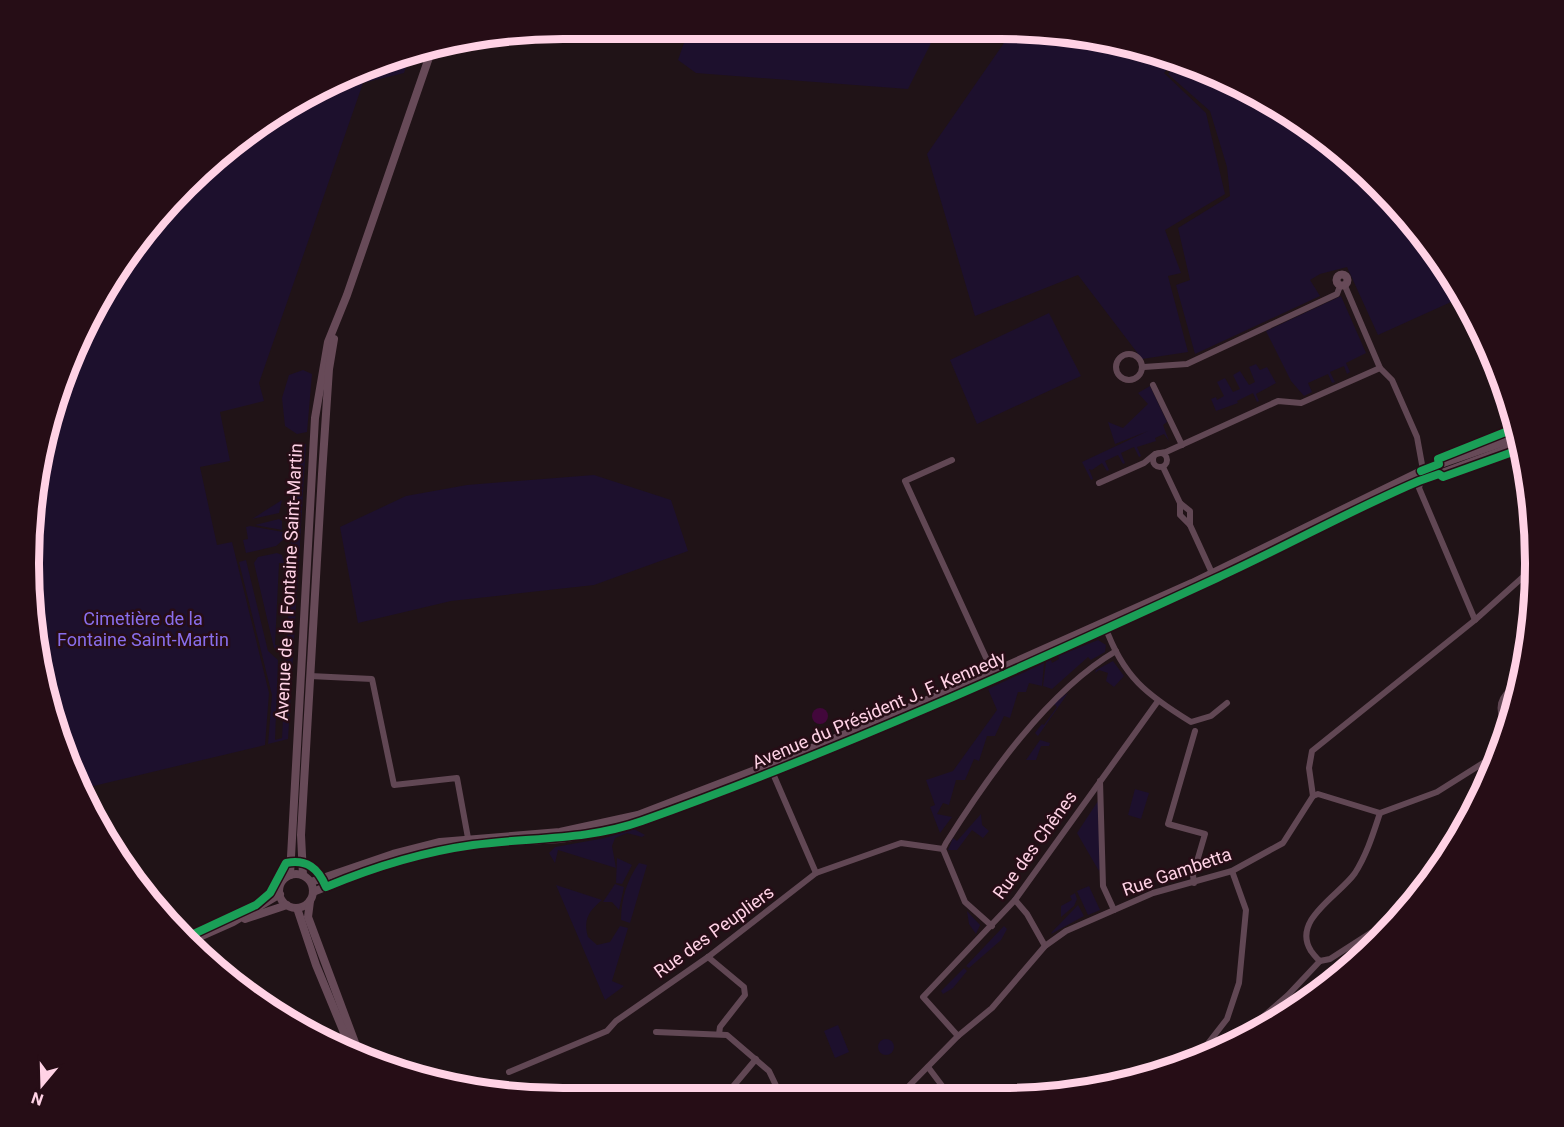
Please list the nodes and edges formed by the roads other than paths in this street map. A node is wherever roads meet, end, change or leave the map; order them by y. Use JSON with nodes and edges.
{"nodes":[{"id":1,"x":429,"y":57,"type":"edge"},
{"id":2,"x":347,"y":295,"type":"junction"},
{"id":3,"x":1144,"y":368,"type":"junction"},
{"id":4,"x":1380,"y":368,"type":"junction"},
{"id":5,"x":1153,"y":385,"type":"dead end"},
{"id":6,"x":314,"y":439,"type":"junction"},
{"id":7,"x":1510,"y":440,"type":"edge"},
{"id":8,"x":1182,"y":445,"type":"junction"},
{"id":9,"x":1512,"y":447,"type":"edge"},
{"id":10,"x":1159,"y":453,"type":"junction"},
{"id":11,"x":952,"y":460,"type":"dead end"},
{"id":12,"x":1144,"y":463,"type":"junction"},
{"id":13,"x":1154,"y":464,"type":"junction"},
{"id":14,"x":1163,"y":467,"type":"junction"},
{"id":15,"x":1423,"y":470,"type":"junction"},
{"id":16,"x":321,"y":474,"type":"junction"},
{"id":17,"x":1419,"y":481,"type":"junction"},
{"id":18,"x":1099,"y":483,"type":"dead end"},
{"id":19,"x":1212,"y":573,"type":"junction"},
{"id":20,"x":1525,"y":575,"type":"edge"},
{"id":21,"x":1475,"y":620,"type":"junction"},
{"id":22,"x":1105,"y":626,"type":"junction"},
{"id":23,"x":302,"y":638,"type":"junction"},
{"id":24,"x":312,"y":638,"type":"junction"},
{"id":25,"x":1116,"y":651,"type":"junction"},
{"id":26,"x":305,"y":676,"type":"junction"},
{"id":27,"x":994,"y":676,"type":"junction"},
{"id":28,"x":1509,"y":690,"type":"edge"},
{"id":29,"x":1158,"y":701,"type":"junction"},
{"id":30,"x":1227,"y":703,"type":"dead end"},
{"id":31,"x":1501,"y":718,"type":"edge"},
{"id":32,"x":1195,"y":731,"type":"dead end"},
{"id":33,"x":1486,"y":761,"type":"edge"},
{"id":34,"x":771,"y":768,"type":"junction"},
{"id":35,"x":1100,"y":781,"type":"junction"},
{"id":36,"x":1313,"y":796,"type":"junction"},
{"id":37,"x":1380,"y":813,"type":"junction"},
{"id":38,"x":468,"y":838,"type":"junction"},
{"id":39,"x":943,"y":849,"type":"junction"},
{"id":40,"x":1232,"y":871,"type":"junction"},
{"id":41,"x":816,"y":873,"type":"junction"},
{"id":42,"x":290,"y":875,"type":"junction"},
{"id":43,"x":303,"y":875,"type":"junction"},
{"id":44,"x":311,"y":882,"type":"junction"},
{"id":45,"x":1194,"y":883,"type":"junction"},
{"id":46,"x":280,"y":894,"type":"junction"},
{"id":47,"x":312,"y":897,"type":"junction"},
{"id":48,"x":1015,"y":900,"type":"junction"},
{"id":49,"x":287,"y":905,"type":"junction"},
{"id":50,"x":297,"y":908,"type":"junction"},
{"id":51,"x":1114,"y":910,"type":"junction"},
{"id":52,"x":233,"y":922,"type":"junction"},
{"id":53,"x":992,"y":926,"type":"junction"},
{"id":54,"x":1373,"y":931,"type":"edge"},
{"id":55,"x":197,"y":938,"type":"edge"},
{"id":56,"x":1044,"y":946,"type":"junction"},
{"id":57,"x":708,"y":957,"type":"junction"},
{"id":58,"x":1320,"y":961,"type":"junction"},
{"id":59,"x":1259,"y":1020,"type":"edge"},
{"id":60,"x":656,"y":1032,"type":"dead end"},
{"id":61,"x":719,"y":1034,"type":"junction"},
{"id":62,"x":958,"y":1036,"type":"junction"},
{"id":63,"x":347,"y":1041,"type":"edge"},
{"id":64,"x":356,"y":1045,"type":"edge"},
{"id":65,"x":1206,"y":1046,"type":"edge"},
{"id":66,"x":756,"y":1059,"type":"junction"},
{"id":67,"x":928,"y":1067,"type":"junction"},
{"id":68,"x":509,"y":1072,"type":"dead end"},
{"id":69,"x":732,"y":1088,"type":"edge"},
{"id":70,"x":777,"y":1088,"type":"edge"},
{"id":71,"x":907,"y":1088,"type":"edge"},
{"id":72,"x":944,"y":1088,"type":"edge"}],
"edges":[{"from":1,"to":2,"type":"main road","name":"Avenue de la Fontaine Saint-Martin"},
{"from":2,"to":6,"type":"main road","name":"Avenue de la Fontaine Saint-Martin"},
{"from":2,"to":16,"type":"main road","name":"Avenue de la Fontaine Saint-Martin"},
{"from":3,"to":3,"type":"street"},
{"from":3,"to":4,"type":"street"},
{"from":4,"to":8,"type":"street"},
{"from":4,"to":15,"type":"street"},
{"from":5,"to":8,"type":"street"},
{"from":6,"to":16,"type":"main road"},
{"from":6,"to":23,"type":"main road","name":"Avenue de la Fontaine Saint-Martin"},
{"from":7,"to":15,"type":"main road","name":"Avenue du Président J. F. Kennedy"},
{"from":8,"to":10,"type":"street"},
{"from":9,"to":17,"type":"main road","name":"Avenue du Président J. F. Kennedy"},
{"from":10,"to":12,"type":"street"},
{"from":10,"to":13,"type":"street"},
{"from":10,"to":14,"type":"street"},
{"from":11,"to":27,"type":"street"},
{"from":12,"to":13,"type":"street"},
{"from":12,"to":18,"type":"street"},
{"from":13,"to":14,"type":"street"},
{"from":14,"to":19,"type":"street"},
{"from":15,"to":17,"type":"street"},
{"from":15,"to":19,"type":"main road","name":"Avenue du Président J. F. Kennedy"},
{"from":16,"to":24,"type":"main road","name":"Avenue de la Fontaine Saint-Martin"},
{"from":17,"to":21,"type":"street"},
{"from":17,"to":22,"type":"main road","name":"Avenue du Président J. F. Kennedy"},
{"from":19,"to":22,"type":"main road","name":"Avenue du Président J. F. Kennedy"},
{"from":20,"to":21,"type":"street"},
{"from":21,"to":36,"type":"street"},
{"from":22,"to":25,"type":"street"},
{"from":22,"to":27,"type":"main road","name":"Avenue du Président J. F. Kennedy"},
{"from":23,"to":24,"type":"main road"},
{"from":23,"to":26,"type":"main road","name":"Avenue de la Fontaine Saint-Martin"},
{"from":24,"to":26,"type":"main road","name":"Avenue de la Fontaine Saint-Martin"},
{"from":25,"to":29,"type":"street"},
{"from":25,"to":39,"type":"street"},
{"from":26,"to":38,"type":"street"},
{"from":26,"to":42,"type":"main road","name":"Avenue de la Fontaine Saint-Martin"},
{"from":26,"to":43,"type":"main road","name":"Avenue de la Fontaine Saint-Martin"},
{"from":27,"to":34,"type":"main road","name":"Avenue du Président J. F. Kennedy"},
{"from":28,"to":31,"type":"street"},
{"from":29,"to":30,"type":"street"},
{"from":29,"to":35,"type":"street","name":"Rue des Chênes"},
{"from":32,"to":45,"type":"street"},
{"from":33,"to":37,"type":"street"},
{"from":34,"to":38,"type":"main road","name":"Avenue du Président J. F. Kennedy"},
{"from":34,"to":41,"type":"street"},
{"from":34,"to":47,"type":"main road","name":"Avenue du Président J. F. Kennedy"},
{"from":35,"to":48,"type":"street","name":"Rue des Chênes"},
{"from":35,"to":51,"type":"street"},
{"from":36,"to":37,"type":"street"},
{"from":36,"to":40,"type":"street","name":"Rue Gambetta"},
{"from":37,"to":58,"type":"street"},
{"from":38,"to":44,"type":"main road","name":"Avenue du Président J. F. Kennedy"},
{"from":39,"to":41,"type":"street","name":"Rue des Peupliers"},
{"from":39,"to":53,"type":"street"},
{"from":40,"to":45,"type":"street","name":"Rue Gambetta"},
{"from":40,"to":65,"type":"street"},
{"from":41,"to":57,"type":"street","name":"Rue des Peupliers"},
{"from":42,"to":43,"type":"main road"},
{"from":42,"to":46,"type":"main road"},
{"from":43,"to":44,"type":"main road"},
{"from":44,"to":47,"type":"main road"},
{"from":45,"to":51,"type":"street","name":"Rue Gambetta"},
{"from":46,"to":49,"type":"main road"},
{"from":46,"to":52,"type":"main road"},
{"from":47,"to":50,"type":"main road"},
{"from":47,"to":64,"type":"main road"},
{"from":48,"to":53,"type":"street","name":"Rue des Chênes"},
{"from":48,"to":56,"type":"street"},
{"from":49,"to":50,"type":"main road"},
{"from":49,"to":52,"type":"main road"},
{"from":50,"to":63,"type":"main road"},
{"from":51,"to":56,"type":"street","name":"Rue Gambetta"},
{"from":52,"to":55,"type":"main road"},
{"from":53,"to":62,"type":"street","name":"Rue des Chênes"},
{"from":54,"to":58,"type":"street"},
{"from":56,"to":62,"type":"street","name":"Rue Gambetta"},
{"from":57,"to":61,"type":"street"},
{"from":57,"to":68,"type":"street","name":"Rue des Peupliers"},
{"from":58,"to":59,"type":"street"},
{"from":60,"to":61,"type":"street"},
{"from":61,"to":66,"type":"street"},
{"from":62,"to":67,"type":"street","name":"Rue Gambetta"},
{"from":66,"to":69,"type":"street"},
{"from":66,"to":70,"type":"street"},
{"from":67,"to":71,"type":"street","name":"Rue Gambetta"},
{"from":67,"to":72,"type":"street"}]}
